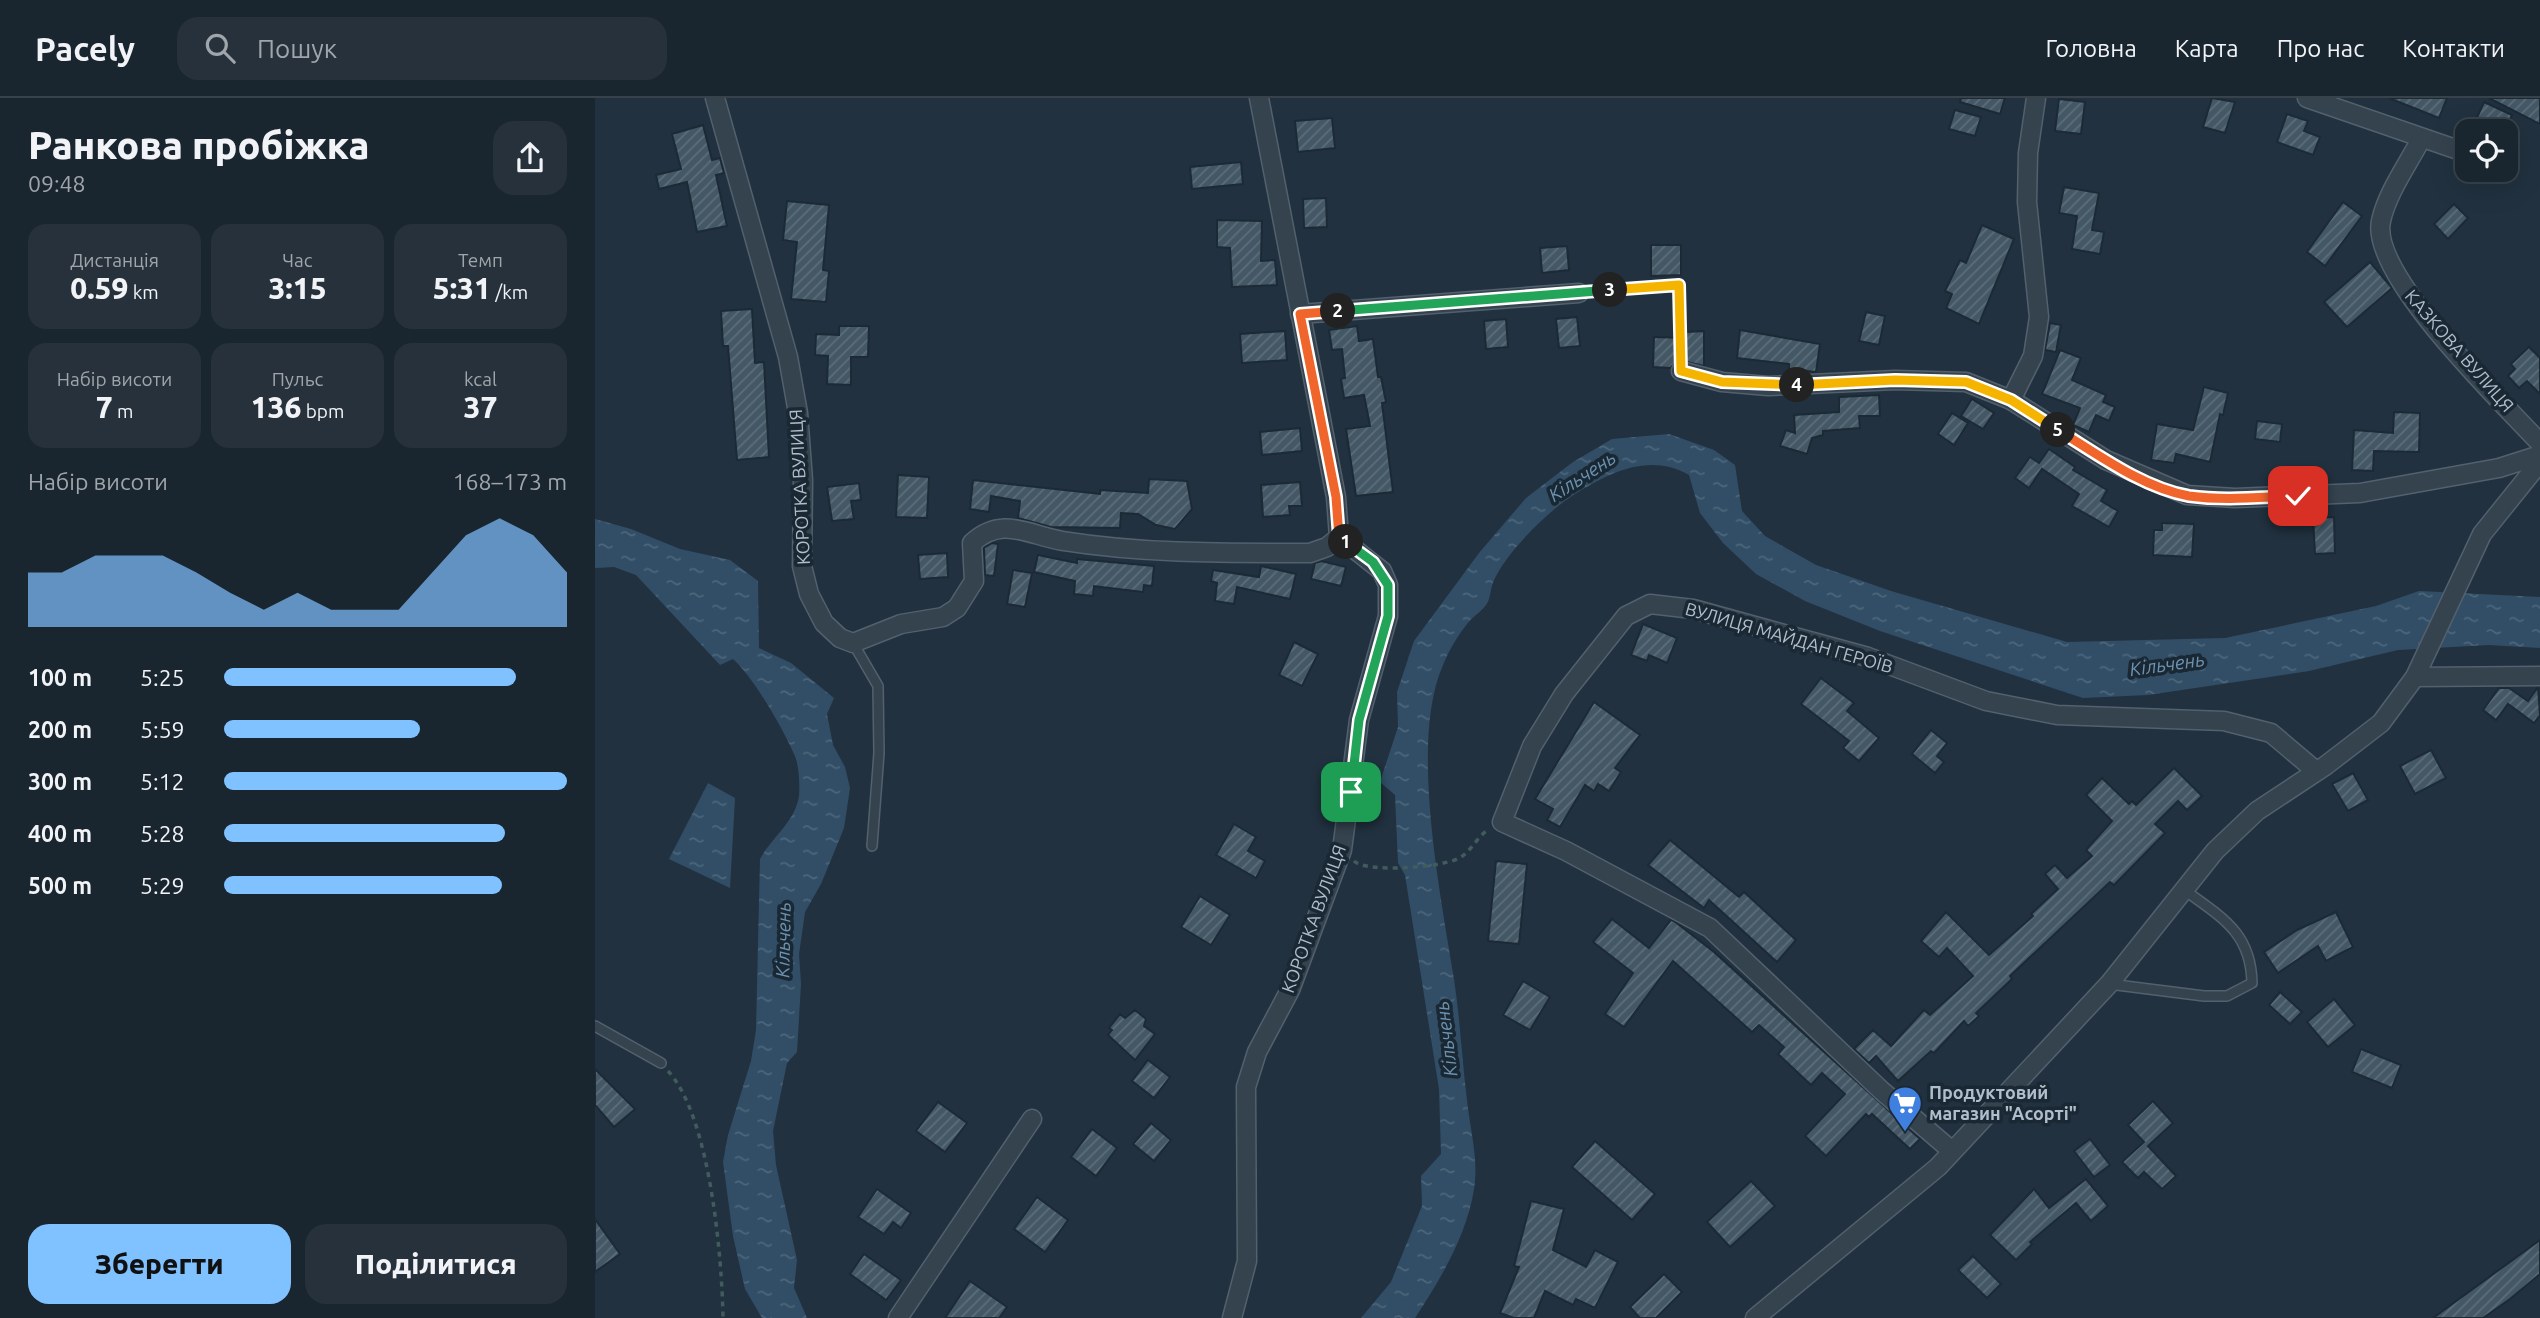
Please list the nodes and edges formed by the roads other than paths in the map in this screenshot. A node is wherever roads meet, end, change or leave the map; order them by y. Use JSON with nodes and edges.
{"nodes":[{"id":1,"x":715,"y":98,"type":"edge"},
{"id":2,"x":1259,"y":98,"type":"edge"},
{"id":3,"x":2035,"y":98,"type":"edge"},
{"id":4,"x":2307,"y":98,"type":"edge"},
{"id":5,"x":2421,"y":139,"type":"junction"},
{"id":6,"x":2455,"y":149,"type":"edge"},
{"id":7,"x":1579,"y":293,"type":"road end"},
{"id":8,"x":1300,"y":314,"type":"junction"},
{"id":9,"x":1681,"y":371,"type":"road end"},
{"id":10,"x":2011,"y":400,"type":"junction"},
{"id":11,"x":2540,"y":443,"type":"edge"},
{"id":12,"x":2540,"y":454,"type":"edge"},
{"id":13,"x":2540,"y":462,"type":"edge"},
{"id":14,"x":1339,"y":537,"type":"junction"},
{"id":15,"x":853,"y":643,"type":"junction"},
{"id":16,"x":2540,"y":676,"type":"edge"},
{"id":17,"x":2415,"y":677,"type":"junction"},
{"id":18,"x":2316,"y":771,"type":"junction"},
{"id":19,"x":872,"y":846,"type":"dead end"},
{"id":20,"x":2183,"y":889,"type":"junction"},
{"id":21,"x":2109,"y":984,"type":"junction"},
{"id":22,"x":595,"y":1026,"type":"edge"},
{"id":23,"x":660,"y":1063,"type":"road end"},
{"id":24,"x":1032,"y":1119,"type":"dead end"},
{"id":25,"x":1952,"y":1151,"type":"junction"},
{"id":26,"x":898,"y":1318,"type":"edge"},
{"id":27,"x":1232,"y":1318,"type":"edge"},
{"id":28,"x":1755,"y":1318,"type":"edge"}],
"edges":[{"from":1,"to":15,"type":"street","name":"КОРОТКА ВУЛИЦЯ"},
{"from":2,"to":8,"type":"street"},
{"from":3,"to":10,"type":"street"},
{"from":4,"to":5,"type":"street"},
{"from":5,"to":6,"type":"street"},
{"from":5,"to":11,"type":"street","name":"КАЗКОВА ВУЛИЦЯ"},
{"from":7,"to":8,"type":"street"},
{"from":8,"to":14,"type":"street"},
{"from":9,"to":10,"type":"street"},
{"from":10,"to":12,"type":"street"},
{"from":13,"to":17,"type":"street"},
{"from":14,"to":15,"type":"street"},
{"from":14,"to":27,"type":"street","name":"КОРОТКА ВУЛИЦЯ"},
{"from":15,"to":19,"type":"lane"},
{"from":16,"to":17,"type":"street"},
{"from":17,"to":18,"type":"street"},
{"from":18,"to":20,"type":"street"},
{"from":18,"to":25,"type":"street","name":"ВУЛИЦЯ МАЙДАН ГЕРОЇВ"},
{"from":20,"to":21,"type":"street"},
{"from":20,"to":21,"type":"lane"},
{"from":21,"to":25,"type":"street"},
{"from":22,"to":23,"type":"lane"},
{"from":24,"to":26,"type":"street"},
{"from":25,"to":28,"type":"street"}]}
